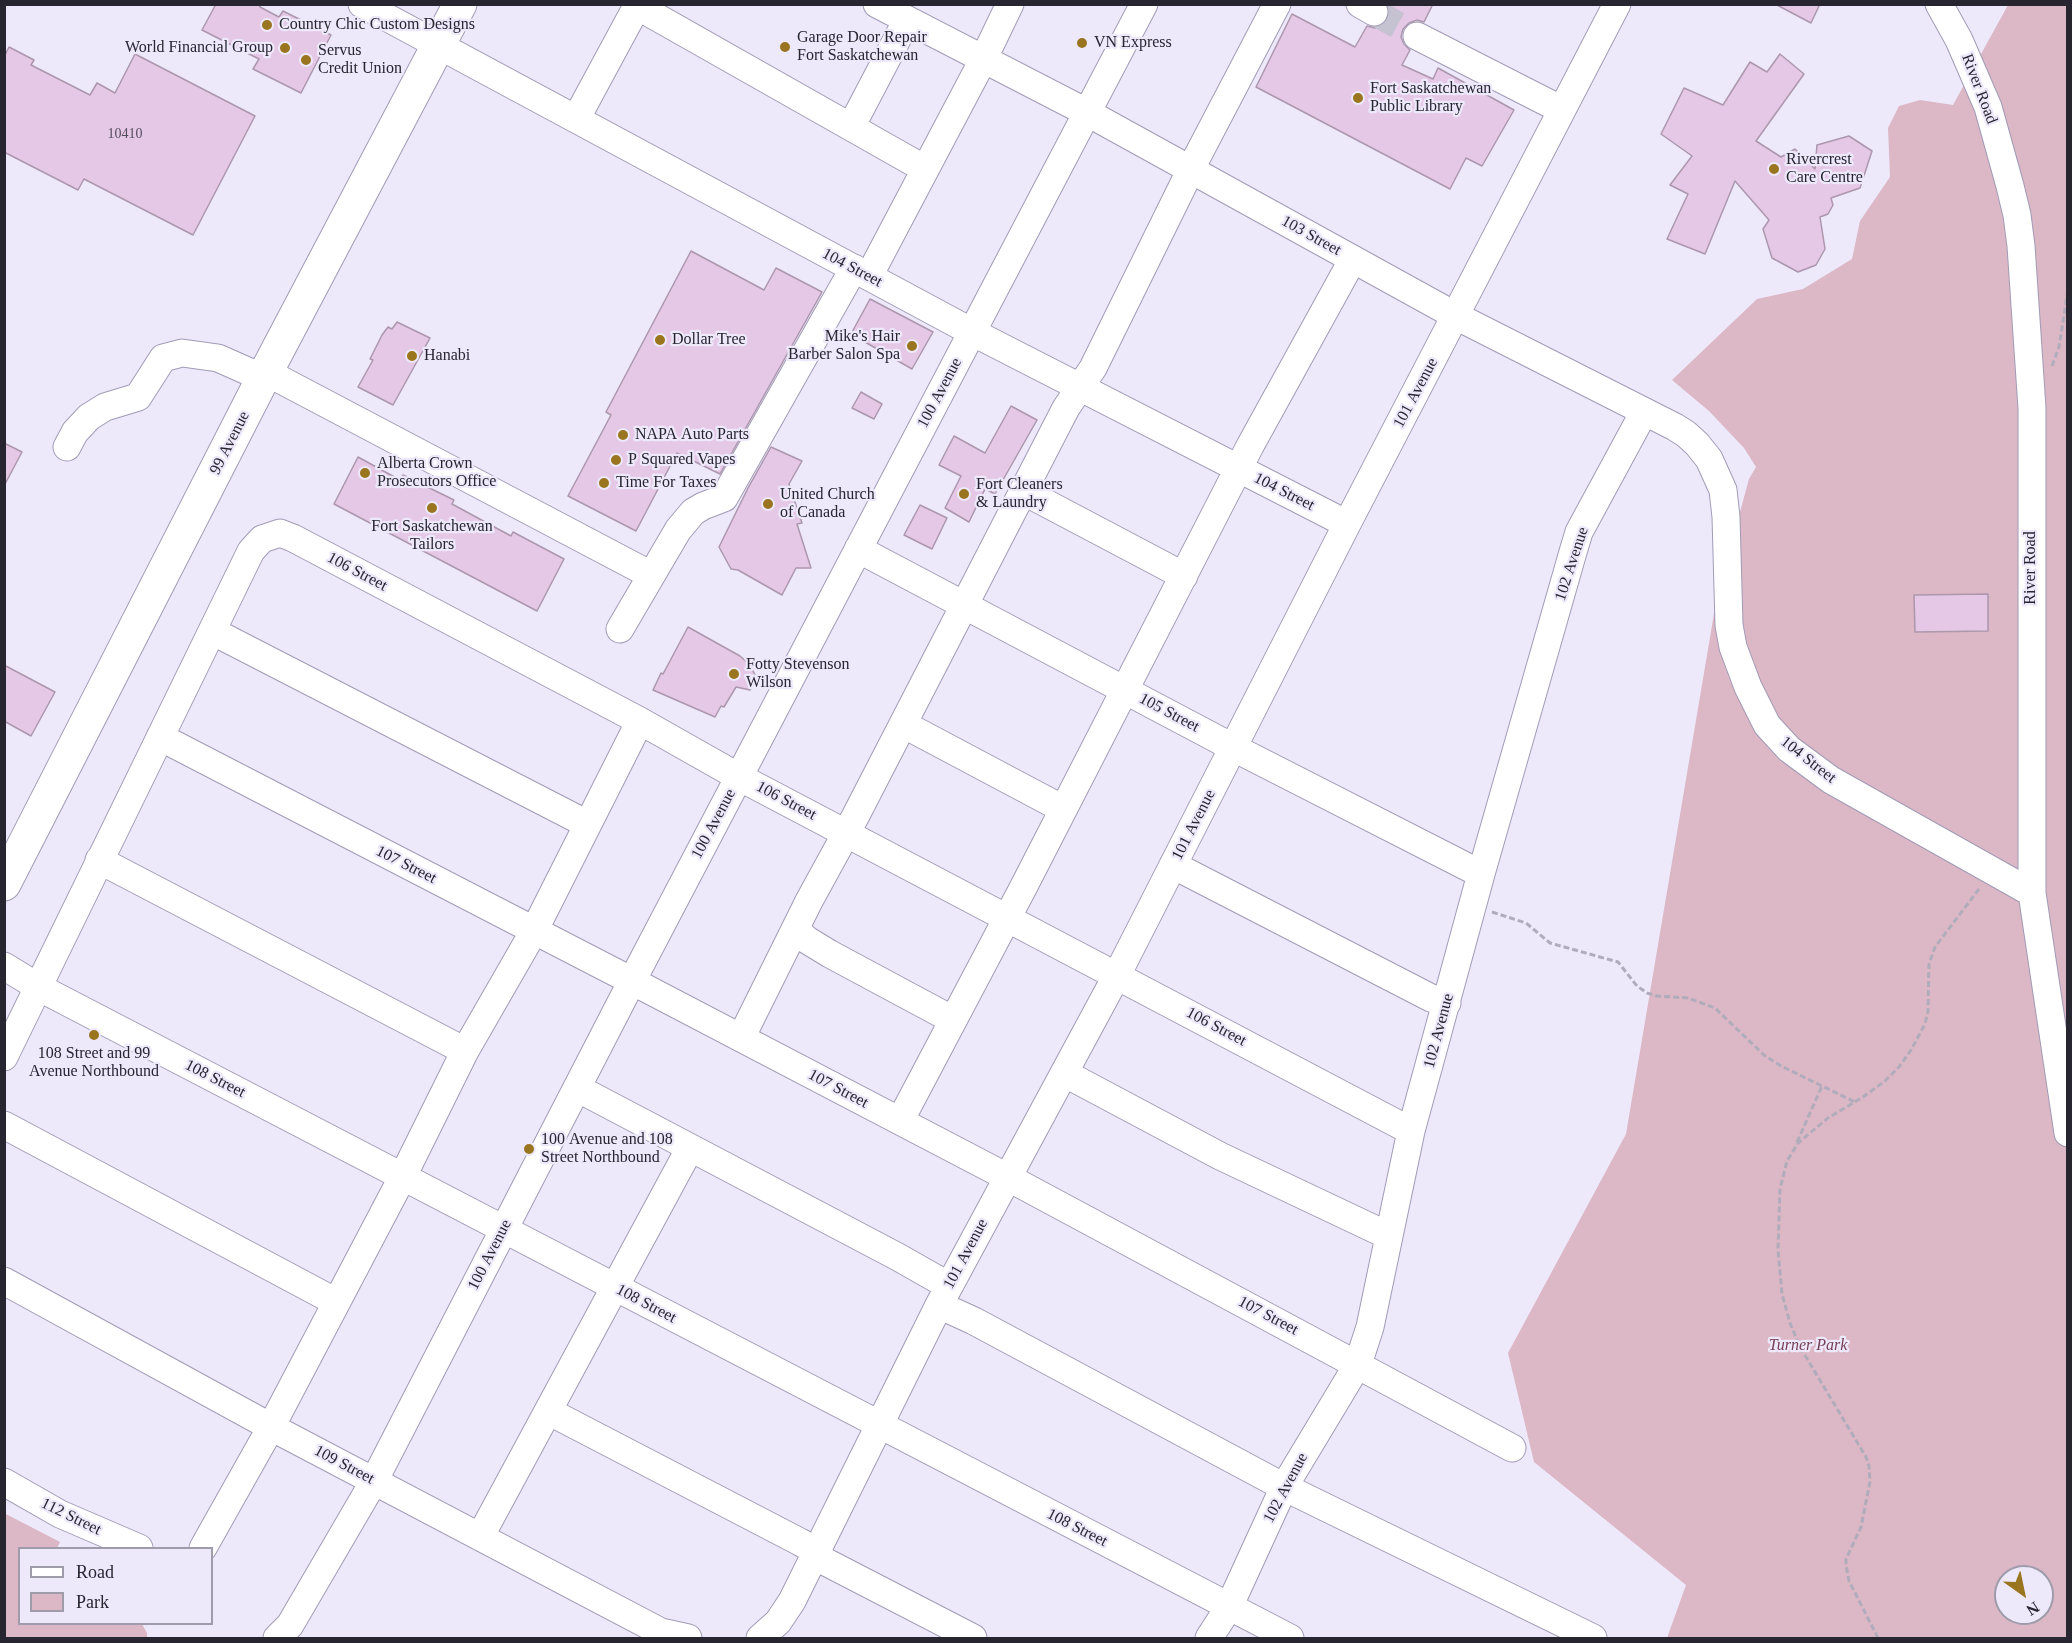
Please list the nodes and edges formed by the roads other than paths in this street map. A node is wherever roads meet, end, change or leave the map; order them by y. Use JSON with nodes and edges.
{"nodes":[{"id":1,"x":362,"y":4,"type":"edge"},
{"id":2,"x":460,"y":4,"type":"edge"},
{"id":3,"x":877,"y":4,"type":"edge"},
{"id":4,"x":1010,"y":4,"type":"edge"},
{"id":5,"x":1144,"y":4,"type":"edge"},
{"id":6,"x":1277,"y":4,"type":"edge"},
{"id":7,"x":1617,"y":4,"type":"edge"},
{"id":8,"x":638,"y":5,"type":"edge"},
{"id":9,"x":1942,"y":9,"type":"edge"},
{"id":10,"x":907,"y":20,"type":"junction"},
{"id":11,"x":1417,"y":36,"type":"tunnel mouth"},
{"id":12,"x":438,"y":44,"type":"junction"},
{"id":13,"x":983,"y":60,"type":"junction"},
{"id":14,"x":1562,"y":110,"type":"junction"},
{"id":15,"x":1088,"y":113,"type":"junction"},
{"id":16,"x":576,"y":119,"type":"junction"},
{"id":17,"x":851,"y":127,"type":"junction"},
{"id":18,"x":925,"y":169,"type":"junction"},
{"id":19,"x":1191,"y":170,"type":"junction"},
{"id":20,"x":1353,"y":259,"type":"junction"},
{"id":21,"x":861,"y":272,"type":"junction"},
{"id":22,"x":1456,"y":316,"type":"junction"},
{"id":23,"x":972,"y":332,"type":"junction"},
{"id":24,"x":264,"y":375,"type":"junction"},
{"id":25,"x":1081,"y":388,"type":"junction"},
{"id":26,"x":1644,"y":412,"type":"junction"},
{"id":27,"x":67,"y":447,"type":"dead end"},
{"id":28,"x":1239,"y":469,"type":"junction"},
{"id":29,"x":1723,"y":490,"type":"joint"},
{"id":30,"x":1023,"y":491,"type":"junction"},
{"id":31,"x":1347,"y":524,"type":"junction"},
{"id":32,"x":858,"y":549,"type":"junction"},
{"id":33,"x":651,"y":575,"type":"junction"},
{"id":34,"x":1184,"y":576,"type":"junction"},
{"id":35,"x":964,"y":605,"type":"junction"},
{"id":36,"x":620,"y":629,"type":"dead end"},
{"id":37,"x":212,"y":631,"type":"junction"},
{"id":38,"x":1125,"y":690,"type":"junction"},
{"id":39,"x":640,"y":721,"type":"junction"},
{"id":40,"x":903,"y":724,"type":"junction"},
{"id":41,"x":160,"y":737,"type":"junction"},
{"id":42,"x":1234,"y":748,"type":"junction"},
{"id":43,"x":739,"y":777,"type":"junction"},
{"id":44,"x":1063,"y":809,"type":"junction"},
{"id":45,"x":587,"y":824,"type":"junction"},
{"id":46,"x":846,"y":833,"type":"junction"},
{"id":47,"x":99,"y":860,"type":"junction"},
{"id":48,"x":1173,"y":866,"type":"junction"},
{"id":49,"x":1481,"y":874,"type":"junction"},
{"id":50,"x":4,"y":884,"type":"edge"},
{"id":51,"x":2032,"y":893,"type":"junction"},
{"id":52,"x":1008,"y":917,"type":"junction"},
{"id":53,"x":795,"y":929,"type":"junction"},
{"id":54,"x":534,"y":931,"type":"junction"},
{"id":55,"x":4,"y":966,"type":"edge"},
{"id":56,"x":1117,"y":975,"type":"junction"},
{"id":57,"x":632,"y":981,"type":"junction"},
{"id":58,"x":40,"y":988,"type":"junction"},
{"id":59,"x":1447,"y":1003,"type":"junction"},
{"id":60,"x":953,"y":1020,"type":"junction"},
{"id":61,"x":741,"y":1038,"type":"junction"},
{"id":62,"x":465,"y":1051,"type":"junction"},
{"id":63,"x":4,"y":1057,"type":"edge"},
{"id":64,"x":1064,"y":1073,"type":"junction"},
{"id":65,"x":576,"y":1088,"type":"junction"},
{"id":66,"x":900,"y":1122,"type":"junction"},
{"id":67,"x":4,"y":1125,"type":"edge"},
{"id":68,"x":1411,"y":1131,"type":"junction"},
{"id":69,"x":2067,"y":1133,"type":"edge"},
{"id":70,"x":690,"y":1148,"type":"junction"},
{"id":71,"x":403,"y":1176,"type":"junction"},
{"id":72,"x":1007,"y":1177,"type":"junction"},
{"id":73,"x":504,"y":1229,"type":"junction"},
{"id":74,"x":1389,"y":1236,"type":"junction"},
{"id":75,"x":4,"y":1281,"type":"edge"},
{"id":76,"x":614,"y":1287,"type":"junction"},
{"id":77,"x":944,"y":1295,"type":"junction"},
{"id":78,"x":336,"y":1302,"type":"junction"},
{"id":79,"x":1358,"y":1364,"type":"junction"},
{"id":80,"x":548,"y":1411,"type":"junction"},
{"id":81,"x":878,"y":1425,"type":"junction"},
{"id":82,"x":271,"y":1427,"type":"junction"},
{"id":83,"x":1512,"y":1448,"type":"dead end"},
{"id":84,"x":374,"y":1481,"type":"junction"},
{"id":85,"x":4,"y":1482,"type":"edge"},
{"id":86,"x":1284,"y":1487,"type":"junction"},
{"id":87,"x":480,"y":1537,"type":"junction"},
{"id":88,"x":137,"y":1547,"type":"edge"},
{"id":89,"x":204,"y":1547,"type":"edge"},
{"id":90,"x":816,"y":1551,"type":"junction"},
{"id":91,"x":1229,"y":1607,"type":"junction"},
{"id":92,"x":277,"y":1638,"type":"edge"},
{"id":93,"x":688,"y":1638,"type":"edge"},
{"id":94,"x":760,"y":1638,"type":"edge"},
{"id":95,"x":973,"y":1638,"type":"edge"},
{"id":96,"x":1209,"y":1638,"type":"edge"},
{"id":97,"x":1290,"y":1638,"type":"edge"},
{"id":98,"x":1593,"y":1638,"type":"edge"}],
"edges":[{"from":1,"to":12,"type":"street","name":"104 Street"},
{"from":2,"to":12,"type":"main road","name":"99 Avenue"},
{"from":3,"to":10,"type":"street","name":"103 Street"},
{"from":4,"to":13,"type":"street"},
{"from":5,"to":15,"type":"street","name":"100 Avenue"},
{"from":6,"to":19,"type":"street"},
{"from":7,"to":14,"type":"street","name":"101 Avenue"},
{"from":8,"to":16,"type":"street"},
{"from":8,"to":17,"type":"street"},
{"from":9,"to":51,"type":"street","name":"River Road"},
{"from":10,"to":13,"type":"street","name":"103 Street"},
{"from":10,"to":17,"type":"street"},
{"from":11,"to":14,"type":"street"},
{"from":12,"to":16,"type":"street","name":"104 Street"},
{"from":12,"to":24,"type":"main road","name":"99 Avenue"},
{"from":13,"to":15,"type":"street","name":"103 Street"},
{"from":13,"to":18,"type":"street"},
{"from":14,"to":22,"type":"street","name":"101 Avenue"},
{"from":15,"to":19,"type":"street","name":"103 Street"},
{"from":15,"to":23,"type":"street","name":"100 Avenue"},
{"from":16,"to":21,"type":"street","name":"104 Street"},
{"from":17,"to":18,"type":"street"},
{"from":18,"to":21,"type":"street"},
{"from":19,"to":20,"type":"street","name":"103 Street"},
{"from":19,"to":25,"type":"street"},
{"from":20,"to":22,"type":"street","name":"103 Street"},
{"from":20,"to":28,"type":"street"},
{"from":21,"to":23,"type":"street","name":"104 Street"},
{"from":21,"to":33,"type":"street"},
{"from":22,"to":26,"type":"street","name":"103 Street"},
{"from":22,"to":31,"type":"street","name":"101 Avenue"},
{"from":23,"to":25,"type":"street","name":"104 Street"},
{"from":23,"to":32,"type":"street","name":"100 Avenue"},
{"from":24,"to":27,"type":"street"},
{"from":24,"to":33,"type":"street"},
{"from":24,"to":50,"type":"main road","name":"99 Avenue"},
{"from":25,"to":28,"type":"street","name":"104 Street"},
{"from":25,"to":30,"type":"street"},
{"from":26,"to":29,"type":"street","name":"103 Street"},
{"from":26,"to":49,"type":"street","name":"102 Avenue"},
{"from":28,"to":31,"type":"street","name":"104 Street"},
{"from":28,"to":34,"type":"street"},
{"from":29,"to":51,"type":"street","name":"104 Street"},
{"from":30,"to":34,"type":"street"},
{"from":30,"to":35,"type":"street"},
{"from":31,"to":42,"type":"street","name":"101 Avenue"},
{"from":32,"to":35,"type":"street","name":"105 Street"},
{"from":32,"to":43,"type":"street","name":"100 Avenue"},
{"from":33,"to":36,"type":"street"},
{"from":34,"to":38,"type":"street"},
{"from":35,"to":38,"type":"street","name":"105 Street"},
{"from":35,"to":40,"type":"street"},
{"from":37,"to":39,"type":"street","name":"106 Street"},
{"from":37,"to":41,"type":"street","name":"106 Street"},
{"from":37,"to":45,"type":"street"},
{"from":38,"to":42,"type":"street","name":"105 Street"},
{"from":38,"to":44,"type":"street"},
{"from":39,"to":43,"type":"street","name":"106 Street"},
{"from":39,"to":45,"type":"street"},
{"from":40,"to":44,"type":"street"},
{"from":40,"to":46,"type":"street"},
{"from":41,"to":47,"type":"street","name":"106 Street"},
{"from":41,"to":54,"type":"street","name":"107 Street"},
{"from":42,"to":48,"type":"street","name":"101 Avenue"},
{"from":42,"to":49,"type":"street","name":"105 Street"},
{"from":43,"to":46,"type":"street","name":"106 Street"},
{"from":43,"to":57,"type":"street","name":"100 Avenue"},
{"from":44,"to":52,"type":"street"},
{"from":45,"to":54,"type":"street"},
{"from":46,"to":52,"type":"street","name":"106 Street"},
{"from":46,"to":53,"type":"street"},
{"from":47,"to":58,"type":"street","name":"106 Street"},
{"from":47,"to":62,"type":"street"},
{"from":48,"to":56,"type":"street","name":"101 Avenue"},
{"from":48,"to":59,"type":"street"},
{"from":49,"to":59,"type":"street","name":"102 Avenue"},
{"from":51,"to":69,"type":"street","name":"River Road"},
{"from":52,"to":56,"type":"street","name":"106 Street"},
{"from":52,"to":60,"type":"street"},
{"from":53,"to":60,"type":"street"},
{"from":53,"to":61,"type":"street"},
{"from":54,"to":57,"type":"street","name":"107 Street"},
{"from":54,"to":62,"type":"street"},
{"from":55,"to":58,"type":"street","name":"108 Street"},
{"from":56,"to":64,"type":"street","name":"101 Avenue"},
{"from":56,"to":68,"type":"street","name":"106 Street"},
{"from":57,"to":61,"type":"street","name":"107 Street"},
{"from":57,"to":65,"type":"street","name":"100 Avenue"},
{"from":58,"to":63,"type":"street","name":"106 Street"},
{"from":58,"to":71,"type":"street","name":"108 Street"},
{"from":59,"to":68,"type":"street","name":"102 Avenue"},
{"from":60,"to":66,"type":"street"},
{"from":61,"to":66,"type":"street","name":"107 Street"},
{"from":62,"to":71,"type":"street"},
{"from":64,"to":72,"type":"street","name":"101 Avenue"},
{"from":64,"to":74,"type":"street"},
{"from":65,"to":70,"type":"street"},
{"from":65,"to":73,"type":"street","name":"100 Avenue"},
{"from":66,"to":72,"type":"street","name":"107 Street"},
{"from":67,"to":78,"type":"street"},
{"from":68,"to":74,"type":"street","name":"102 Avenue"},
{"from":70,"to":76,"type":"street"},
{"from":70,"to":77,"type":"street"},
{"from":71,"to":73,"type":"street","name":"108 Street"},
{"from":71,"to":78,"type":"street"},
{"from":72,"to":77,"type":"street","name":"101 Avenue"},
{"from":72,"to":79,"type":"street","name":"107 Street"},
{"from":73,"to":76,"type":"street","name":"108 Street"},
{"from":73,"to":84,"type":"street","name":"100 Avenue"},
{"from":74,"to":79,"type":"street","name":"102 Avenue"},
{"from":75,"to":82,"type":"street","name":"109 Street"},
{"from":76,"to":80,"type":"street"},
{"from":76,"to":81,"type":"street","name":"108 Street"},
{"from":77,"to":81,"type":"street","name":"101 Avenue"},
{"from":77,"to":86,"type":"street"},
{"from":78,"to":82,"type":"street"},
{"from":79,"to":83,"type":"street","name":"107 Street"},
{"from":79,"to":86,"type":"street","name":"102 Avenue"},
{"from":80,"to":87,"type":"street"},
{"from":80,"to":90,"type":"street"},
{"from":81,"to":90,"type":"street","name":"101 Avenue"},
{"from":81,"to":91,"type":"street","name":"108 Street"},
{"from":82,"to":84,"type":"street","name":"109 Street"},
{"from":82,"to":89,"type":"street"},
{"from":84,"to":87,"type":"street","name":"109 Street"},
{"from":84,"to":92,"type":"street","name":"100 Avenue"},
{"from":85,"to":88,"type":"street","name":"112 Street"},
{"from":86,"to":91,"type":"street","name":"102 Avenue"},
{"from":86,"to":98,"type":"street"},
{"from":87,"to":93,"type":"street","name":"109 Street"},
{"from":90,"to":94,"type":"street","name":"101 Avenue"},
{"from":90,"to":95,"type":"street"},
{"from":91,"to":96,"type":"street","name":"102 Avenue"},
{"from":91,"to":97,"type":"street","name":"108 Street"}]}
